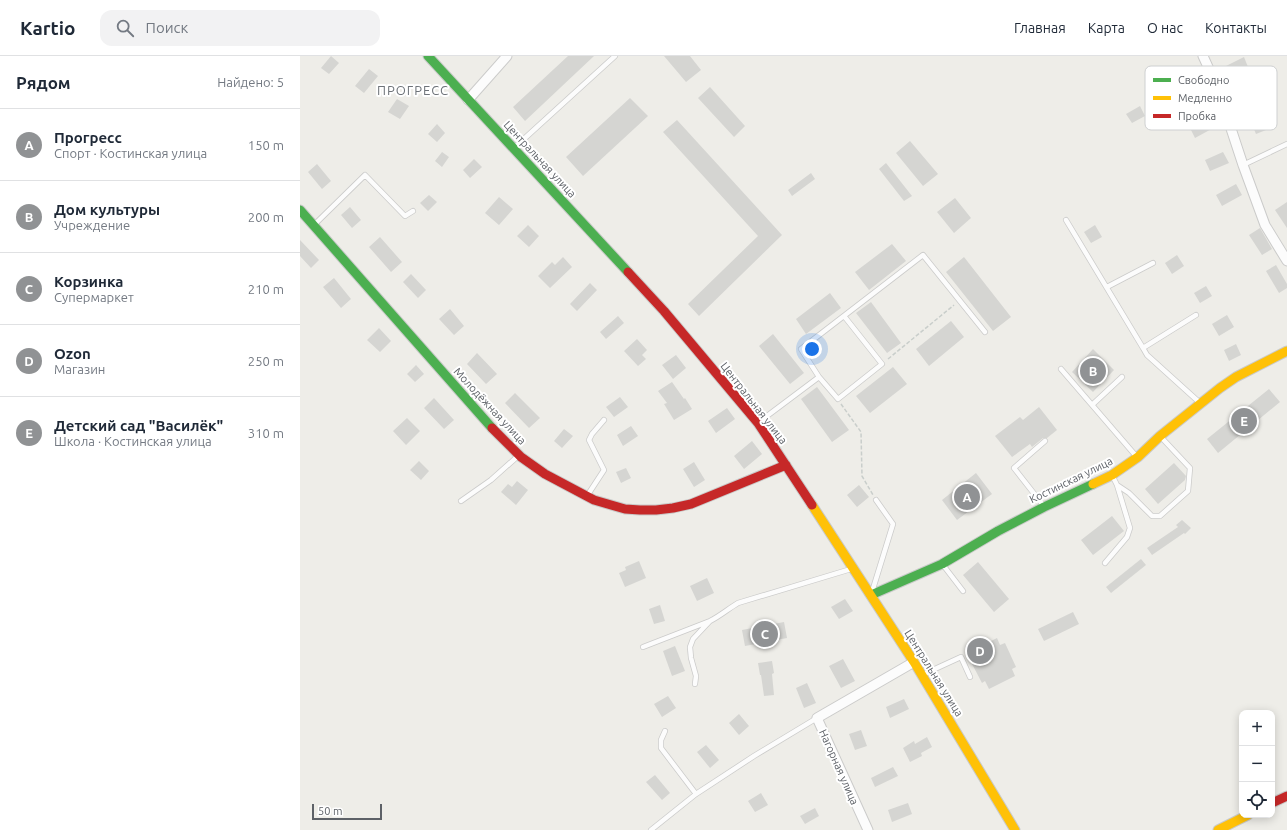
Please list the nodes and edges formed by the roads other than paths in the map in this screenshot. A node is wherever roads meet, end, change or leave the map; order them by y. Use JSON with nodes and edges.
{"nodes":[{"id":1,"x":428,"y":56,"type":"edge"},
{"id":2,"x":507,"y":56,"type":"edge"},
{"id":3,"x":615,"y":56,"type":"edge"},
{"id":4,"x":1203,"y":56,"type":"edge"},
{"id":5,"x":1208,"y":66,"type":"edge"},
{"id":6,"x":468,"y":100,"type":"junction"},
{"id":7,"x":1231,"y":130,"type":"edge"},
{"id":8,"x":1287,"y":144,"type":"edge"},
{"id":9,"x":514,"y":148,"type":"junction"},
{"id":10,"x":1243,"y":165,"type":"junction"},
{"id":11,"x":300,"y":210,"type":"edge"},
{"id":12,"x":413,"y":211,"type":"dead end"},
{"id":13,"x":1066,"y":220,"type":"dead end"},
{"id":14,"x":313,"y":225,"type":"junction"},
{"id":15,"x":1287,"y":261,"type":"edge"},
{"id":16,"x":1153,"y":263,"type":"dead end"},
{"id":17,"x":1107,"y":287,"type":"junction"},
{"id":18,"x":1196,"y":315,"type":"dead end"},
{"id":19,"x":844,"y":316,"type":"junction"},
{"id":20,"x":985,"y":332,"type":"dead end"},
{"id":21,"x":1143,"y":348,"type":"junction"},
{"id":22,"x":1287,"y":351,"type":"edge"},
{"id":23,"x":1061,"y":368,"type":"dead end"},
{"id":24,"x":819,"y":377,"type":"junction"},
{"id":25,"x":1122,"y":377,"type":"dead end"},
{"id":26,"x":1200,"y":404,"type":"junction"},
{"id":27,"x":1092,"y":405,"type":"junction"},
{"id":28,"x":604,"y":420,"type":"dead end"},
{"id":29,"x":758,"y":423,"type":"junction"},
{"id":30,"x":1160,"y":436,"type":"junction"},
{"id":31,"x":1045,"y":441,"type":"dead end"},
{"id":32,"x":519,"y":455,"type":"junction"},
{"id":33,"x":1138,"y":457,"type":"junction"},
{"id":34,"x":786,"y":465,"type":"junction"},
{"id":35,"x":1112,"y":475,"type":"junction"},
{"id":36,"x":1117,"y":485,"type":"junction"},
{"id":37,"x":586,"y":497,"type":"junction"},
{"id":38,"x":876,"y":500,"type":"road end"},
{"id":39,"x":461,"y":501,"type":"dead end"},
{"id":40,"x":1044,"y":507,"type":"junction"},
{"id":41,"x":1105,"y":563,"type":"dead end"},
{"id":42,"x":942,"y":564,"type":"junction"},
{"id":43,"x":853,"y":568,"type":"junction"},
{"id":44,"x":963,"y":591,"type":"dead end"},
{"id":45,"x":871,"y":595,"type":"junction"},
{"id":46,"x":710,"y":621,"type":"junction"},
{"id":47,"x":643,"y":647,"type":"dead end"},
{"id":48,"x":914,"y":662,"type":"junction"},
{"id":49,"x":922,"y":675,"type":"junction"},
{"id":50,"x":970,"y":677,"type":"dead end"},
{"id":51,"x":695,"y":684,"type":"dead end"},
{"id":52,"x":817,"y":718,"type":"junction"},
{"id":53,"x":665,"y":731,"type":"dead end"},
{"id":54,"x":696,"y":794,"type":"junction"},
{"id":55,"x":1287,"y":796,"type":"edge"},
{"id":56,"x":1275,"y":802,"type":"edge"},
{"id":57,"x":1242,"y":818,"type":"edge"},
{"id":58,"x":866,"y":829,"type":"edge"},
{"id":59,"x":651,"y":830,"type":"edge"},
{"id":60,"x":1015,"y":830,"type":"edge"},
{"id":61,"x":1218,"y":830,"type":"edge"}],
"edges":[{"from":1,"to":6,"type":"street","name":"Центральная улица"},
{"from":2,"to":6,"type":"street"},
{"from":3,"to":9,"type":"lane"},
{"from":4,"to":5,"type":"street"},
{"from":6,"to":9,"type":"street","name":"Центральная улица"},
{"from":7,"to":10,"type":"street"},
{"from":8,"to":10,"type":"lane"},
{"from":9,"to":29,"type":"street","name":"Центральная улица"},
{"from":10,"to":15,"type":"street"},
{"from":11,"to":14,"type":"street","name":"Молодёжная улица"},
{"from":12,"to":14,"type":"lane"},
{"from":13,"to":17,"type":"lane"},
{"from":14,"to":32,"type":"street","name":"Молодёжная улица"},
{"from":16,"to":17,"type":"lane"},
{"from":17,"to":21,"type":"lane"},
{"from":18,"to":21,"type":"lane"},
{"from":19,"to":20,"type":"lane"},
{"from":19,"to":24,"type":"lane"},
{"from":19,"to":24,"type":"lane"},
{"from":21,"to":26,"type":"lane"},
{"from":22,"to":26,"type":"street","name":"Костинская улица"},
{"from":23,"to":27,"type":"lane"},
{"from":24,"to":29,"type":"lane"},
{"from":25,"to":27,"type":"lane"},
{"from":26,"to":30,"type":"street","name":"Костинская улица"},
{"from":27,"to":33,"type":"lane"},
{"from":28,"to":37,"type":"lane"},
{"from":29,"to":34,"type":"street","name":"Центральная улица"},
{"from":30,"to":33,"type":"street","name":"Костинская улица"},
{"from":30,"to":36,"type":"lane"},
{"from":31,"to":40,"type":"lane"},
{"from":32,"to":37,"type":"street","name":"Молодёжная улица"},
{"from":32,"to":39,"type":"lane"},
{"from":33,"to":35,"type":"street","name":"Костинская улица"},
{"from":34,"to":37,"type":"street","name":"Молодёжная улица"},
{"from":34,"to":43,"type":"street","name":"Центральная улица"},
{"from":35,"to":36,"type":"lane"},
{"from":35,"to":40,"type":"street","name":"Костинская улица"},
{"from":36,"to":41,"type":"lane"},
{"from":38,"to":45,"type":"lane"},
{"from":40,"to":42,"type":"street","name":"Костинская улица"},
{"from":42,"to":44,"type":"lane"},
{"from":42,"to":45,"type":"street","name":"Костинская улица"},
{"from":43,"to":45,"type":"street","name":"Центральная улица"},
{"from":43,"to":46,"type":"lane"},
{"from":45,"to":48,"type":"street","name":"Центральная улица"},
{"from":46,"to":47,"type":"lane"},
{"from":46,"to":51,"type":"lane"},
{"from":48,"to":49,"type":"street","name":"Центральная улица"},
{"from":48,"to":52,"type":"street","name":"Нагорная улица"},
{"from":49,"to":50,"type":"lane"},
{"from":49,"to":60,"type":"street","name":"Центральная улица"},
{"from":52,"to":54,"type":"lane"},
{"from":52,"to":58,"type":"street","name":"Нагорная улица"},
{"from":53,"to":54,"type":"lane"},
{"from":54,"to":59,"type":"lane"},
{"from":55,"to":56,"type":"street"},
{"from":57,"to":61,"type":"street"}]}
